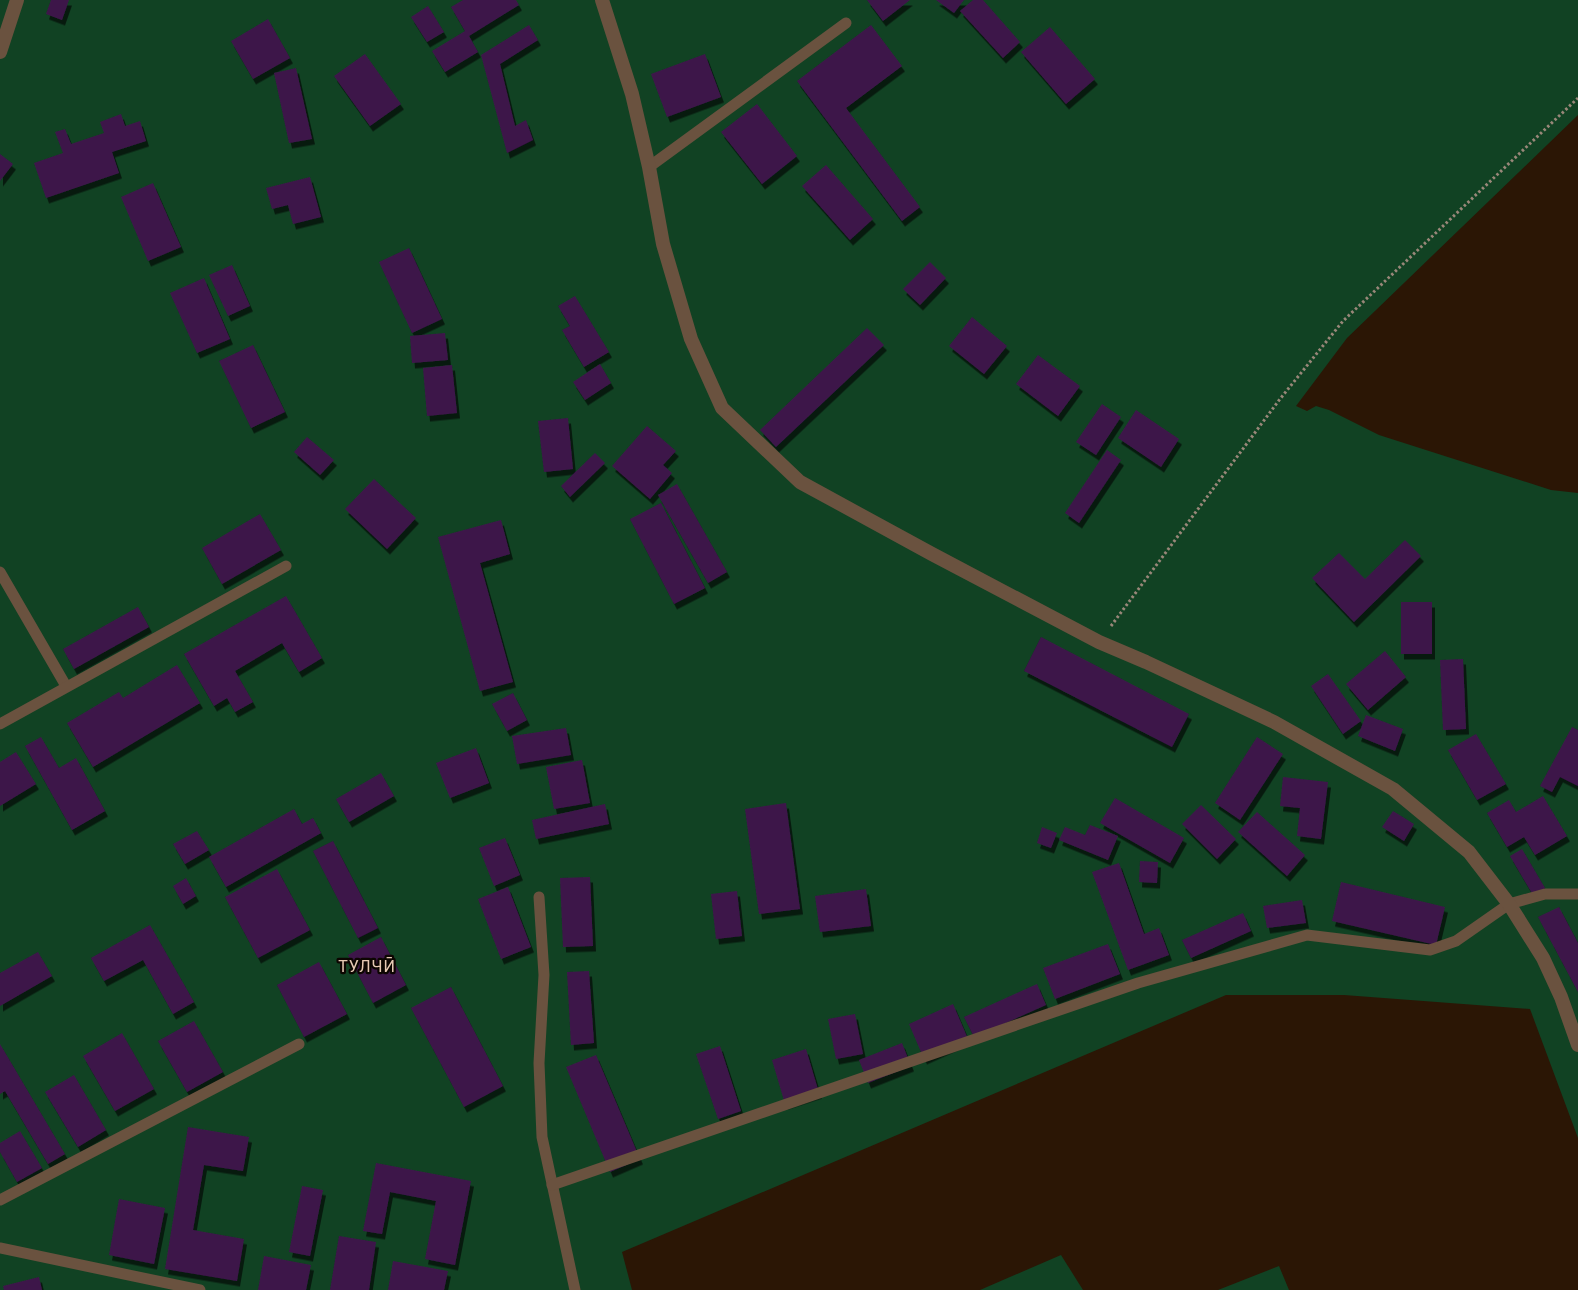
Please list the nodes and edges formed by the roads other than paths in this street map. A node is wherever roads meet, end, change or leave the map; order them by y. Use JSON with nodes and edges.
{"nodes":[{"id":1,"x":17,"y":0,"type":"edge"},
{"id":2,"x":602,"y":0,"type":"edge"},
{"id":3,"x":846,"y":23,"type":"dead end"},
{"id":4,"x":0,"y":52,"type":"edge"},
{"id":5,"x":649,"y":167,"type":"junction"},
{"id":6,"x":286,"y":566,"type":"dead end"},
{"id":7,"x":0,"y":572,"type":"edge"},
{"id":8,"x":66,"y":686,"type":"junction"},
{"id":9,"x":0,"y":724,"type":"edge"},
{"id":10,"x":1578,"y":894,"type":"edge"},
{"id":11,"x":538,"y":898,"type":"dead end"},
{"id":12,"x":1509,"y":904,"type":"junction"},
{"id":13,"x":299,"y":1044,"type":"dead end"},
{"id":14,"x":1578,"y":1045,"type":"edge"},
{"id":15,"x":552,"y":1185,"type":"junction"},
{"id":16,"x":0,"y":1200,"type":"edge"},
{"id":17,"x":0,"y":1248,"type":"edge"},
{"id":18,"x":200,"y":1290,"type":"edge"},
{"id":19,"x":574,"y":1290,"type":"edge"}],
"edges":[{"from":1,"to":4,"type":"street"},
{"from":2,"to":5,"type":"street"},
{"from":3,"to":5,"type":"lane"},
{"from":5,"to":12,"type":"street"},
{"from":6,"to":8,"type":"lane"},
{"from":7,"to":8,"type":"lane"},
{"from":8,"to":9,"type":"lane"},
{"from":10,"to":12,"type":"lane"},
{"from":11,"to":15,"type":"lane"},
{"from":12,"to":14,"type":"street"},
{"from":12,"to":15,"type":"lane"},
{"from":13,"to":16,"type":"lane"},
{"from":15,"to":19,"type":"lane"},
{"from":17,"to":18,"type":"lane"}]}
